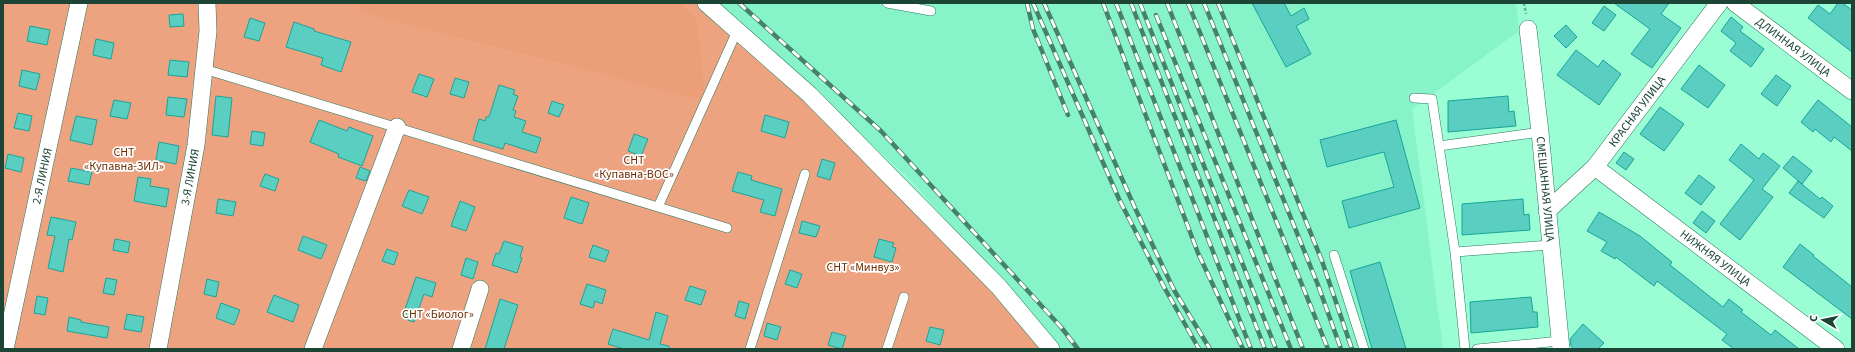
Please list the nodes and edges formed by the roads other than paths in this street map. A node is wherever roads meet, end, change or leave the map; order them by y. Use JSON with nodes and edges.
{"nodes":[{"id":1,"x":79,"y":3,"type":"edge"},
{"id":2,"x":208,"y":3,"type":"edge"},
{"id":3,"x":706,"y":3,"type":"edge"},
{"id":4,"x":887,"y":3,"type":"edge"},
{"id":5,"x":1718,"y":3,"type":"edge"},
{"id":6,"x":1735,"y":3,"type":"edge"},
{"id":7,"x":931,"y":11,"type":"dead end"},
{"id":8,"x":737,"y":30,"type":"junction"},
{"id":9,"x":1528,"y":30,"type":"dead end"},
{"id":10,"x":204,"y":69,"type":"junction"},
{"id":11,"x":1852,"y":91,"type":"edge"},
{"id":12,"x":1414,"y":98,"type":"dead end"},
{"id":13,"x":397,"y":128,"type":"junction"},
{"id":14,"x":1540,"y":132,"type":"junction"},
{"id":15,"x":1439,"y":146,"type":"junction"},
{"id":16,"x":1594,"y":167,"type":"junction"},
{"id":17,"x":805,"y":174,"type":"dead end"},
{"id":18,"x":658,"y":207,"type":"junction"},
{"id":19,"x":1547,"y":211,"type":"junction"},
{"id":20,"x":727,"y":228,"type":"dead end"},
{"id":21,"x":1550,"y":245,"type":"junction"},
{"id":22,"x":1455,"y":252,"type":"junction"},
{"id":23,"x":1334,"y":255,"type":"dead end"},
{"id":24,"x":480,"y":289,"type":"dead end"},
{"id":25,"x":904,"y":297,"type":"dead end"},
{"id":26,"x":1561,"y":345,"type":"edge"},
{"id":27,"x":5,"y":349,"type":"edge"},
{"id":28,"x":158,"y":349,"type":"edge"},
{"id":29,"x":313,"y":349,"type":"edge"},
{"id":30,"x":461,"y":349,"type":"edge"},
{"id":31,"x":750,"y":349,"type":"edge"},
{"id":32,"x":887,"y":349,"type":"edge"},
{"id":33,"x":1051,"y":349,"type":"edge"},
{"id":34,"x":1364,"y":349,"type":"edge"},
{"id":35,"x":1465,"y":349,"type":"edge"},
{"id":36,"x":1477,"y":349,"type":"edge"},
{"id":37,"x":1836,"y":349,"type":"edge"}],
"edges":[{"from":1,"to":27,"type":"street","name":"2-Я ЛИНИЯ"},
{"from":2,"to":10,"type":"street","name":"3-Я ЛИНИЯ"},
{"from":3,"to":8,"type":"street"},
{"from":4,"to":7,"type":"lane"},
{"from":5,"to":16,"type":"street","name":"КРАСНАЯ УЛИЦА"},
{"from":6,"to":11,"type":"street","name":"ДЛИННАЯ УЛИЦА"},
{"from":8,"to":18,"type":"lane"},
{"from":8,"to":33,"type":"street"},
{"from":9,"to":14,"type":"street","name":"СМЕШАННАЯ УЛИЦА"},
{"from":10,"to":13,"type":"lane"},
{"from":10,"to":28,"type":"street","name":"3-Я ЛИНИЯ"},
{"from":12,"to":15,"type":"lane"},
{"from":13,"to":18,"type":"lane"},
{"from":13,"to":29,"type":"street"},
{"from":14,"to":15,"type":"lane"},
{"from":14,"to":19,"type":"street","name":"СМЕШАННАЯ УЛИЦА"},
{"from":15,"to":22,"type":"lane"},
{"from":16,"to":19,"type":"street","name":"КРАСНАЯ УЛИЦА"},
{"from":16,"to":37,"type":"street","name":"НИЖНЯЯ УЛИЦА"},
{"from":17,"to":31,"type":"lane"},
{"from":18,"to":20,"type":"lane"},
{"from":19,"to":21,"type":"street","name":"СМЕШАННАЯ УЛИЦА"},
{"from":21,"to":22,"type":"lane"},
{"from":21,"to":26,"type":"street","name":"СМЕШАННАЯ УЛИЦА"},
{"from":22,"to":35,"type":"lane"},
{"from":23,"to":34,"type":"lane"},
{"from":24,"to":30,"type":"street"},
{"from":25,"to":32,"type":"lane"},
{"from":26,"to":36,"type":"lane"}]}
